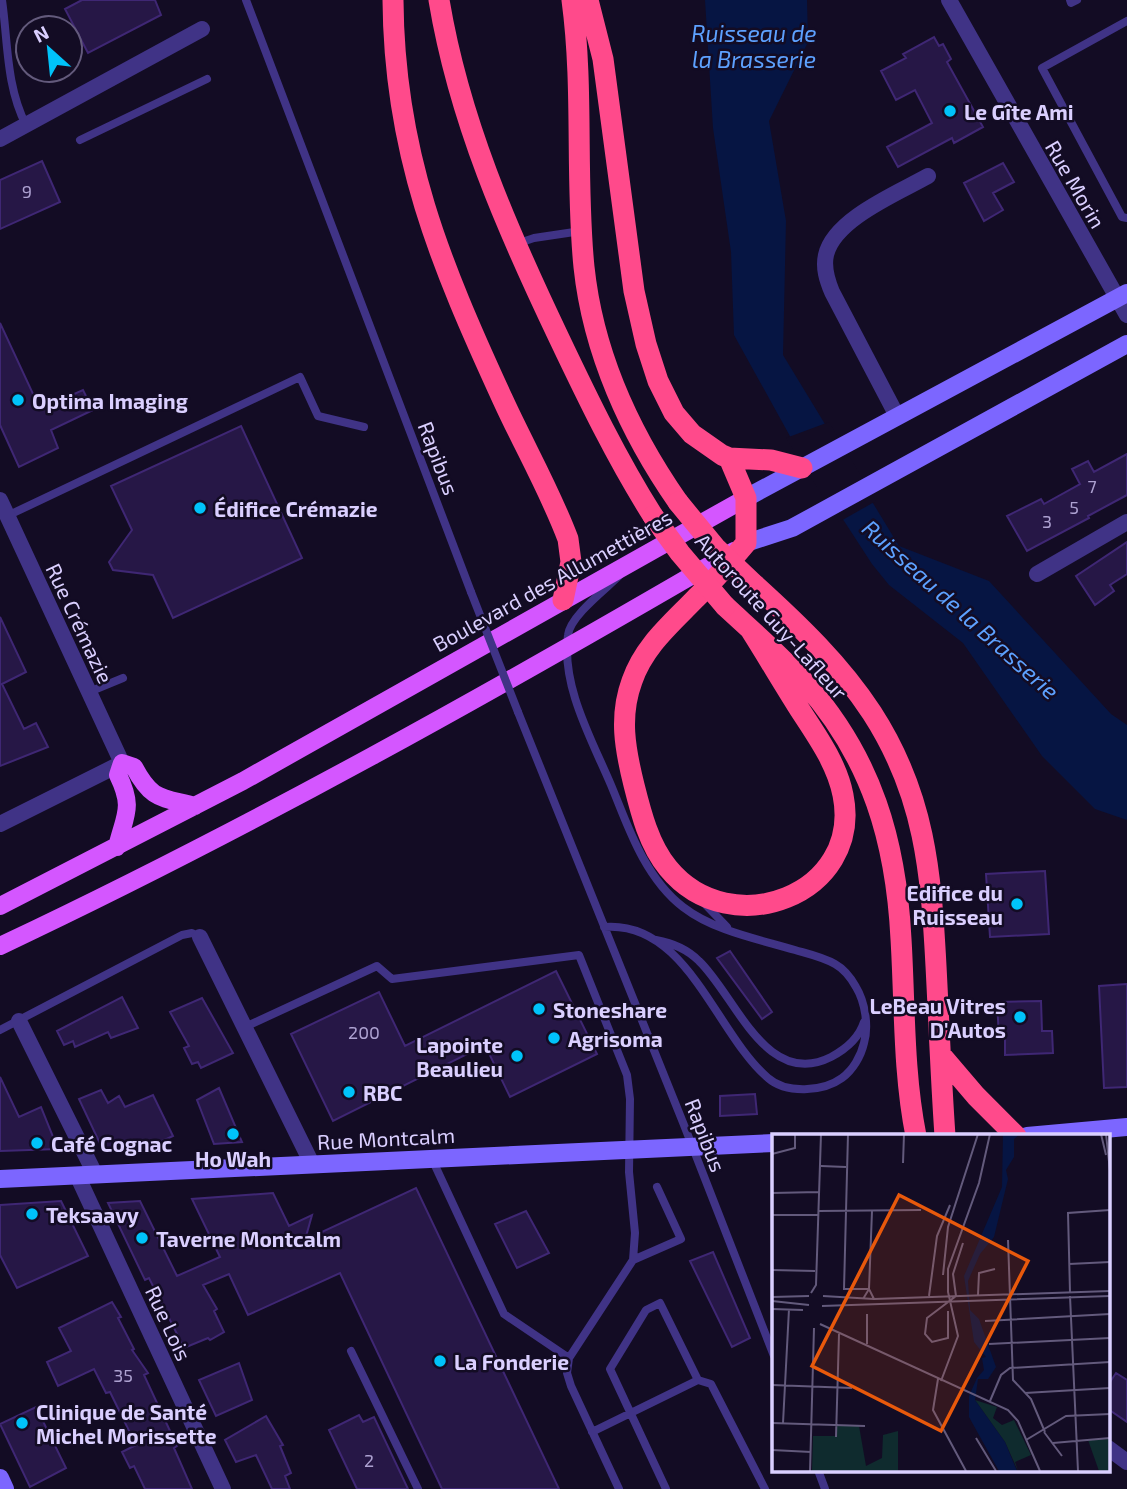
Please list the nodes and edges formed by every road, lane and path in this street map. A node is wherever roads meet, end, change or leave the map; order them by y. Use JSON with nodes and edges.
{"nodes":[{"id":1,"x":2,"y":0,"type":"edge"},
{"id":2,"x":246,"y":0,"type":"edge"},
{"id":3,"x":393,"y":0,"type":"edge"},
{"id":4,"x":439,"y":0,"type":"edge"},
{"id":5,"x":572,"y":0,"type":"edge"},
{"id":6,"x":588,"y":0,"type":"edge"},
{"id":7,"x":949,"y":0,"type":"edge"},
{"id":8,"x":1070,"y":0,"type":"edge"},
{"id":9,"x":1077,"y":0,"type":"edge"},
{"id":10,"x":1127,"y":21,"type":"edge"},
{"id":11,"x":202,"y":29,"type":"dead end"},
{"id":12,"x":207,"y":79,"type":"dead end"},
{"id":13,"x":26,"y":125,"type":"junction"},
{"id":14,"x":0,"y":139,"type":"edge"},
{"id":15,"x":80,"y":140,"type":"dead end"},
{"id":16,"x":928,"y":176,"type":"dead end"},
{"id":17,"x":1127,"y":218,"type":"edge"},
{"id":18,"x":581,"y":231,"type":"junction"},
{"id":19,"x":515,"y":245,"type":"junction"},
{"id":20,"x":1122,"y":295,"type":"edge"},
{"id":21,"x":1127,"y":315,"type":"edge"},
{"id":22,"x":1127,"y":344,"type":"edge"},
{"id":23,"x":897,"y":416,"type":"junction"},
{"id":24,"x":364,"y":427,"type":"dead end"},
{"id":25,"x":729,"y":458,"type":"junction"},
{"id":26,"x":791,"y":469,"type":"junction"},
{"id":27,"x":746,"y":498,"type":"junction"},
{"id":28,"x":0,"y":500,"type":"edge"},
{"id":29,"x":7,"y":516,"type":"junction"},
{"id":30,"x":1127,"y":522,"type":"edge"},
{"id":31,"x":746,"y":543,"type":"junction"},
{"id":32,"x":639,"y":557,"type":"junction"},
{"id":33,"x":1037,"y":573,"type":"dead end"},
{"id":34,"x":563,"y":600,"type":"junction"},
{"id":35,"x":750,"y":629,"type":"junction"},
{"id":36,"x":567,"y":647,"type":"junction"},
{"id":37,"x":123,"y":678,"type":"dead end"},
{"id":38,"x":89,"y":692,"type":"junction"},
{"id":39,"x":122,"y":763,"type":"junction"},
{"id":40,"x":195,"y":806,"type":"junction"},
{"id":41,"x":0,"y":824,"type":"edge"},
{"id":42,"x":117,"y":847,"type":"junction"},
{"id":43,"x":692,"y":891,"type":"junction"},
{"id":44,"x":0,"y":906,"type":"edge"},
{"id":45,"x":604,"y":927,"type":"junction"},
{"id":46,"x":729,"y":929,"type":"junction"},
{"id":47,"x":200,"y":937,"type":"joint"},
{"id":48,"x":654,"y":939,"type":"junction"},
{"id":49,"x":0,"y":946,"type":"edge"},
{"id":50,"x":864,"y":1012,"type":"junction"},
{"id":51,"x":19,"y":1021,"type":"junction"},
{"id":52,"x":246,"y":1027,"type":"junction"},
{"id":53,"x":0,"y":1030,"type":"edge"},
{"id":54,"x":941,"y":1055,"type":"junction"},
{"id":55,"x":1127,"y":1127,"type":"edge"},
{"id":56,"x":916,"y":1134,"type":"edge"},
{"id":57,"x":945,"y":1134,"type":"edge"},
{"id":58,"x":1014,"y":1134,"type":"edge"},
{"id":59,"x":1049,"y":1134,"type":"edge"},
{"id":60,"x":772,"y":1143,"type":"edge"},
{"id":61,"x":693,"y":1146,"type":"junction"},
{"id":62,"x":629,"y":1149,"type":"junction"},
{"id":63,"x":432,"y":1159,"type":"junction"},
{"id":64,"x":312,"y":1164,"type":"junction"},
{"id":65,"x":95,"y":1174,"type":"junction"},
{"id":66,"x":77,"y":1175,"type":"junction"},
{"id":67,"x":0,"y":1179,"type":"edge"},
{"id":68,"x":657,"y":1187,"type":"dead end"},
{"id":69,"x":633,"y":1260,"type":"junction"},
{"id":70,"x":351,"y":1351,"type":"dead end"},
{"id":71,"x":772,"y":1351,"type":"edge"},
{"id":72,"x":569,"y":1358,"type":"junction"},
{"id":73,"x":698,"y":1380,"type":"junction"},
{"id":74,"x":630,"y":1413,"type":"junction"},
{"id":75,"x":592,"y":1432,"type":"junction"},
{"id":76,"x":1110,"y":1449,"type":"edge"},
{"id":77,"x":1127,"y":1462,"type":"edge"},
{"id":78,"x":819,"y":1472,"type":"edge"},
{"id":79,"x":0,"y":1478,"type":"edge"},
{"id":80,"x":5,"y":1489,"type":"edge"},
{"id":81,"x":223,"y":1489,"type":"edge"},
{"id":82,"x":418,"y":1489,"type":"edge"},
{"id":83,"x":619,"y":1489,"type":"edge"},
{"id":84,"x":666,"y":1489,"type":"edge"},
{"id":85,"x":765,"y":1489,"type":"edge"},
{"id":86,"x":825,"y":1489,"type":"edge"}],
"edges":[{"from":1,"to":13,"type":"lane"},
{"from":2,"to":45,"type":"lane","name":"Rapibus","bridge":true},
{"from":3,"to":34,"type":"highway"},
{"from":4,"to":19,"type":"highway","name":"Autoroute Guy-Lafleur"},
{"from":5,"to":18,"type":"highway","name":"Autoroute Guy-Lafleur"},
{"from":6,"to":25,"type":"highway"},
{"from":7,"to":20,"type":"street","name":"Rue Morin"},
{"from":8,"to":9,"type":"lane"},
{"from":10,"to":17,"type":"lane"},
{"from":11,"to":13,"type":"street"},
{"from":12,"to":15,"type":"lane"},
{"from":13,"to":14,"type":"street"},
{"from":16,"to":23,"type":"street"},
{"from":18,"to":19,"type":"lane"},
{"from":18,"to":54,"type":"highway","name":"Autoroute Guy-Lafleur","bridge":true},
{"from":19,"to":35,"type":"highway","name":"Autoroute Guy-Lafleur","bridge":true},
{"from":20,"to":21,"type":"street","name":"Rue Morin"},
{"from":20,"to":23,"type":"main road","name":"Boulevard des Allumettières"},
{"from":22,"to":31,"type":"main road"},
{"from":23,"to":26,"type":"main road","name":"Boulevard des Allumettières"},
{"from":24,"to":29,"type":"lane"},
{"from":25,"to":26,"type":"highway"},
{"from":25,"to":27,"type":"highway"},
{"from":26,"to":27,"type":"main road","name":"Boulevard des Allumettières"},
{"from":27,"to":31,"type":"highway"},
{"from":27,"to":32,"type":"main road","name":"Boulevard des Allumettières"},
{"from":28,"to":29,"type":"street","name":"Rue Crémazie"},
{"from":29,"to":38,"type":"street","name":"Rue Crémazie"},
{"from":30,"to":33,"type":"street"},
{"from":31,"to":36,"type":"main road"},
{"from":31,"to":43,"type":"highway"},
{"from":32,"to":34,"type":"main road","name":"Boulevard des Allumettières"},
{"from":32,"to":36,"type":"lane"},
{"from":34,"to":40,"type":"main road","name":"Boulevard des Allumettières"},
{"from":35,"to":43,"type":"highway"},
{"from":35,"to":56,"type":"highway","name":"Autoroute Guy-Lafleur"},
{"from":36,"to":46,"type":"lane"},
{"from":36,"to":49,"type":"main road"},
{"from":37,"to":38,"type":"lane"},
{"from":38,"to":39,"type":"street","name":"Rue Crémazie"},
{"from":39,"to":40,"type":"main road"},
{"from":39,"to":41,"type":"street"},
{"from":39,"to":42,"type":"main road"},
{"from":40,"to":42,"type":"main road","name":"Boulevard des Allumettières"},
{"from":42,"to":44,"type":"main road","name":"Boulevard des Allumettières"},
{"from":43,"to":46,"type":"lane"},
{"from":45,"to":48,"type":"lane"},
{"from":45,"to":61,"type":"lane","name":"Rapibus"},
{"from":46,"to":50,"type":"lane"},
{"from":47,"to":51,"type":"lane"},
{"from":47,"to":52,"type":"street"},
{"from":48,"to":50,"type":"lane"},
{"from":48,"to":50,"type":"lane"},
{"from":51,"to":53,"type":"lane"},
{"from":51,"to":65,"type":"street"},
{"from":52,"to":62,"type":"lane"},
{"from":52,"to":64,"type":"street"},
{"from":54,"to":57,"type":"highway","name":"Autoroute Guy-Lafleur"},
{"from":54,"to":58,"type":"highway"},
{"from":55,"to":59,"type":"main road"},
{"from":60,"to":61,"type":"main road","name":"Rue Montcalm"},
{"from":61,"to":62,"type":"main road","name":"Rue Montcalm"},
{"from":61,"to":71,"type":"lane","name":"Rapibus"},
{"from":62,"to":63,"type":"main road","name":"Rue Montcalm"},
{"from":62,"to":69,"type":"lane"},
{"from":63,"to":64,"type":"main road","name":"Rue Montcalm"},
{"from":63,"to":72,"type":"lane"},
{"from":64,"to":65,"type":"main road","name":"Rue Montcalm"},
{"from":65,"to":66,"type":"main road","name":"Rue Montcalm"},
{"from":66,"to":67,"type":"main road","name":"Rue Montcalm"},
{"from":66,"to":81,"type":"street","name":"Rue Lois"},
{"from":68,"to":69,"type":"lane"},
{"from":69,"to":72,"type":"lane"},
{"from":70,"to":82,"type":"lane"},
{"from":72,"to":75,"type":"lane"},
{"from":73,"to":74,"type":"lane"},
{"from":73,"to":74,"type":"lane"},
{"from":73,"to":85,"type":"lane"},
{"from":74,"to":75,"type":"lane"},
{"from":74,"to":84,"type":"lane"},
{"from":75,"to":83,"type":"lane"},
{"from":76,"to":77,"type":"street"},
{"from":78,"to":86,"type":"lane"},
{"from":79,"to":80,"type":"main road"}]}
